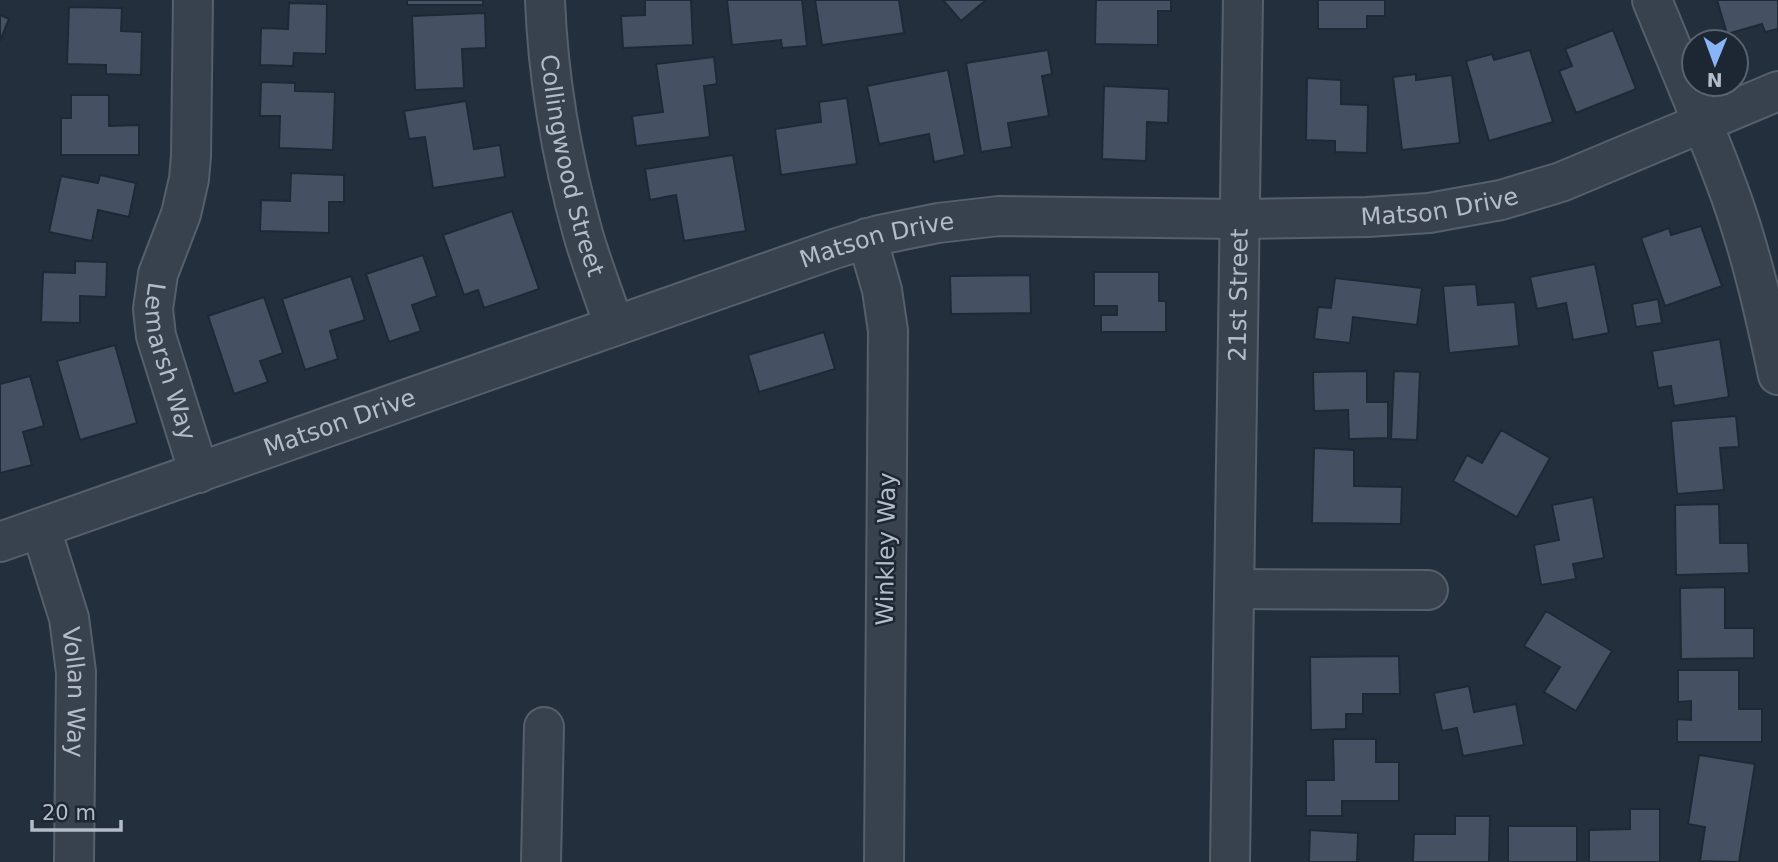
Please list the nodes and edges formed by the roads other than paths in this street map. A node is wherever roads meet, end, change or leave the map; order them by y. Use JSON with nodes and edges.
{"nodes":[{"id":1,"x":193,"y":0,"type":"edge"},
{"id":2,"x":545,"y":0,"type":"edge"},
{"id":3,"x":1243,"y":0,"type":"edge"},
{"id":4,"x":1652,"y":0,"type":"edge"},
{"id":5,"x":1778,"y":91,"type":"edge"},
{"id":6,"x":1703,"y":123,"type":"junction"},
{"id":7,"x":1240,"y":219,"type":"junction"},
{"id":8,"x":867,"y":238,"type":"junction"},
{"id":9,"x":614,"y":326,"type":"junction"},
{"id":10,"x":1778,"y":375,"type":"edge"},
{"id":11,"x":198,"y":473,"type":"junction"},
{"id":12,"x":41,"y":529,"type":"junction"},
{"id":13,"x":0,"y":542,"type":"edge"},
{"id":14,"x":1235,"y":589,"type":"junction"},
{"id":15,"x":1428,"y":590,"type":"dead end"},
{"id":16,"x":544,"y":727,"type":"dead end"},
{"id":17,"x":74,"y":862,"type":"edge"},
{"id":18,"x":541,"y":862,"type":"edge"},
{"id":19,"x":884,"y":862,"type":"edge"},
{"id":20,"x":1230,"y":862,"type":"edge"}],
"edges":[{"from":1,"to":11,"type":"street","name":"Lemarsh Way"},
{"from":2,"to":9,"type":"street","name":"Collingwood Street"},
{"from":3,"to":7,"type":"street","name":"21st Street"},
{"from":4,"to":6,"type":"street"},
{"from":5,"to":6,"type":"street","name":"Matson Drive"},
{"from":6,"to":7,"type":"street","name":"Matson Drive"},
{"from":6,"to":10,"type":"street"},
{"from":7,"to":8,"type":"street","name":"Matson Drive"},
{"from":7,"to":14,"type":"street","name":"21st Street"},
{"from":8,"to":9,"type":"street","name":"Matson Drive"},
{"from":8,"to":19,"type":"street","name":"Winkley Way"},
{"from":9,"to":11,"type":"street","name":"Matson Drive"},
{"from":11,"to":12,"type":"street","name":"Matson Drive"},
{"from":12,"to":13,"type":"street","name":"Matson Drive"},
{"from":12,"to":17,"type":"street","name":"Vollan Way"},
{"from":14,"to":15,"type":"street"},
{"from":14,"to":20,"type":"street","name":"21st Street"},
{"from":16,"to":18,"type":"street"}]}
